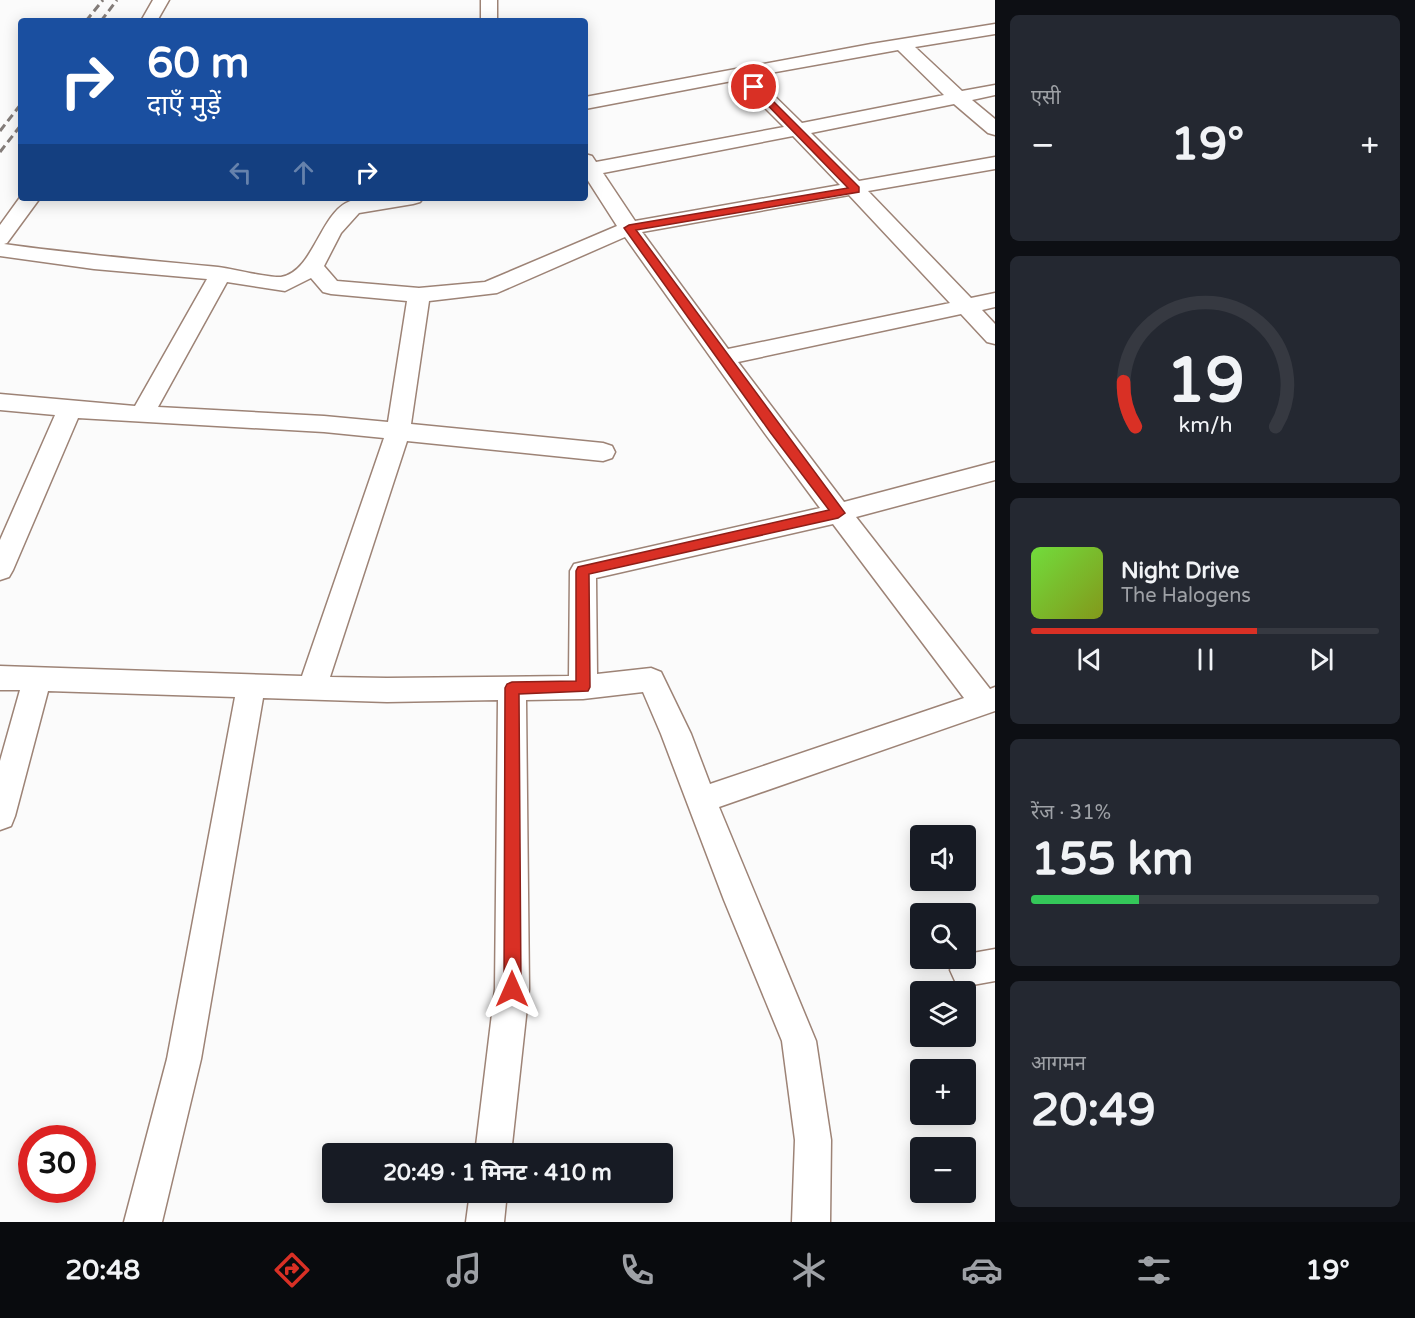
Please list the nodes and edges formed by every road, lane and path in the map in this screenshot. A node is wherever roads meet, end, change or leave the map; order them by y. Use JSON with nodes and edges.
{"nodes":[{"id":1,"x":161,"y":0,"type":"edge"},
{"id":2,"x":489,"y":0,"type":"edge"},
{"id":3,"x":151,"y":18,"type":"edge"},
{"id":4,"x":489,"y":18,"type":"edge"},
{"id":5,"x":995,"y":29,"type":"edge"},
{"id":6,"x":902,"y":44,"type":"junction"},
{"id":7,"x":741,"y":73,"type":"junction"},
{"id":8,"x":995,"y":90,"type":"edge"},
{"id":9,"x":957,"y":97,"type":"junction"},
{"id":10,"x":588,"y":102,"type":"edge"},
{"id":11,"x":995,"y":129,"type":"edge"},
{"id":12,"x":797,"y":131,"type":"junction"},
{"id":13,"x":995,"y":163,"type":"edge"},
{"id":14,"x":588,"y":167,"type":"edge"},
{"id":15,"x":588,"y":168,"type":"edge"},
{"id":16,"x":856,"y":190,"type":"junction"},
{"id":17,"x":28,"y":201,"type":"edge"},
{"id":18,"x":376,"y":201,"type":"edge"},
{"id":19,"x":352,"y":203,"type":"edge"},
{"id":20,"x":629,"y":228,"type":"junction"},
{"id":21,"x":0,"y":238,"type":"edge"},
{"id":22,"x":0,"y":250,"type":"edge"},
{"id":23,"x":313,"y":267,"type":"junction"},
{"id":24,"x":221,"y":274,"type":"junction"},
{"id":25,"x":419,"y":295,"type":"junction"},
{"id":26,"x":995,"y":300,"type":"edge"},
{"id":27,"x":966,"y":307,"type":"junction"},
{"id":28,"x":995,"y":337,"type":"edge"},
{"id":29,"x":722,"y":358,"type":"junction"},
{"id":30,"x":0,"y":402,"type":"edge"},
{"id":31,"x":70,"y":409,"type":"junction"},
{"id":32,"x":142,"y":414,"type":"junction"},
{"id":33,"x":398,"y":432,"type":"junction"},
{"id":34,"x":603,"y":452,"type":"dead end"},
{"id":35,"x":995,"y":471,"type":"edge"},
{"id":36,"x":838,"y":513,"type":"junction"},
{"id":37,"x":0,"y":570,"type":"edge"},
{"id":38,"x":0,"y":678,"type":"edge"},
{"id":39,"x":37,"y":679,"type":"junction"},
{"id":40,"x":251,"y":686,"type":"junction"},
{"id":41,"x":583,"y":687,"type":"junction"},
{"id":42,"x":312,"y":688,"type":"junction"},
{"id":43,"x":512,"y":688,"type":"junction"},
{"id":44,"x":989,"y":700,"type":"edge"},
{"id":45,"x":702,"y":800,"type":"junction"},
{"id":46,"x":0,"y":816,"type":"edge"},
{"id":47,"x":494,"y":1143,"type":"edge"},
{"id":48,"x":488,"y":1203,"type":"edge"},
{"id":49,"x":143,"y":1222,"type":"edge"},
{"id":50,"x":485,"y":1222,"type":"edge"},
{"id":51,"x":811,"y":1222,"type":"edge"}],
"edges":[{"from":1,"to":3,"type":"street"},
{"from":2,"to":4,"type":"street"},
{"from":5,"to":6,"type":"street"},
{"from":6,"to":7,"type":"street"},
{"from":6,"to":9,"type":"street"},
{"from":7,"to":10,"type":"street"},
{"from":7,"to":12,"type":"street"},
{"from":8,"to":9,"type":"street"},
{"from":9,"to":11,"type":"street"},
{"from":9,"to":12,"type":"street"},
{"from":12,"to":14,"type":"street"},
{"from":12,"to":16,"type":"street"},
{"from":13,"to":16,"type":"street"},
{"from":15,"to":20,"type":"street"},
{"from":16,"to":20,"type":"street"},
{"from":16,"to":27,"type":"street"},
{"from":17,"to":21,"type":"street"},
{"from":18,"to":19,"type":"street"},
{"from":19,"to":23,"type":"street"},
{"from":20,"to":25,"type":"street"},
{"from":20,"to":29,"type":"street"},
{"from":22,"to":24,"type":"street"},
{"from":23,"to":24,"type":"street"},
{"from":23,"to":25,"type":"street"},
{"from":24,"to":32,"type":"street"},
{"from":25,"to":33,"type":"street"},
{"from":26,"to":27,"type":"street"},
{"from":27,"to":28,"type":"street"},
{"from":27,"to":29,"type":"street"},
{"from":29,"to":36,"type":"street"},
{"from":30,"to":31,"type":"street"},
{"from":31,"to":32,"type":"street"},
{"from":31,"to":37,"type":"street"},
{"from":32,"to":33,"type":"street"},
{"from":33,"to":34,"type":"street"},
{"from":33,"to":42,"type":"street"},
{"from":35,"to":36,"type":"street"},
{"from":36,"to":41,"type":"street"},
{"from":36,"to":44,"type":"street"},
{"from":38,"to":39,"type":"street"},
{"from":39,"to":40,"type":"street"},
{"from":39,"to":46,"type":"street"},
{"from":40,"to":42,"type":"street"},
{"from":40,"to":49,"type":"street"},
{"from":41,"to":43,"type":"street"},
{"from":41,"to":45,"type":"street"},
{"from":42,"to":43,"type":"street"},
{"from":43,"to":47,"type":"street"},
{"from":44,"to":45,"type":"street"},
{"from":45,"to":51,"type":"street"},
{"from":48,"to":50,"type":"street"}]}
